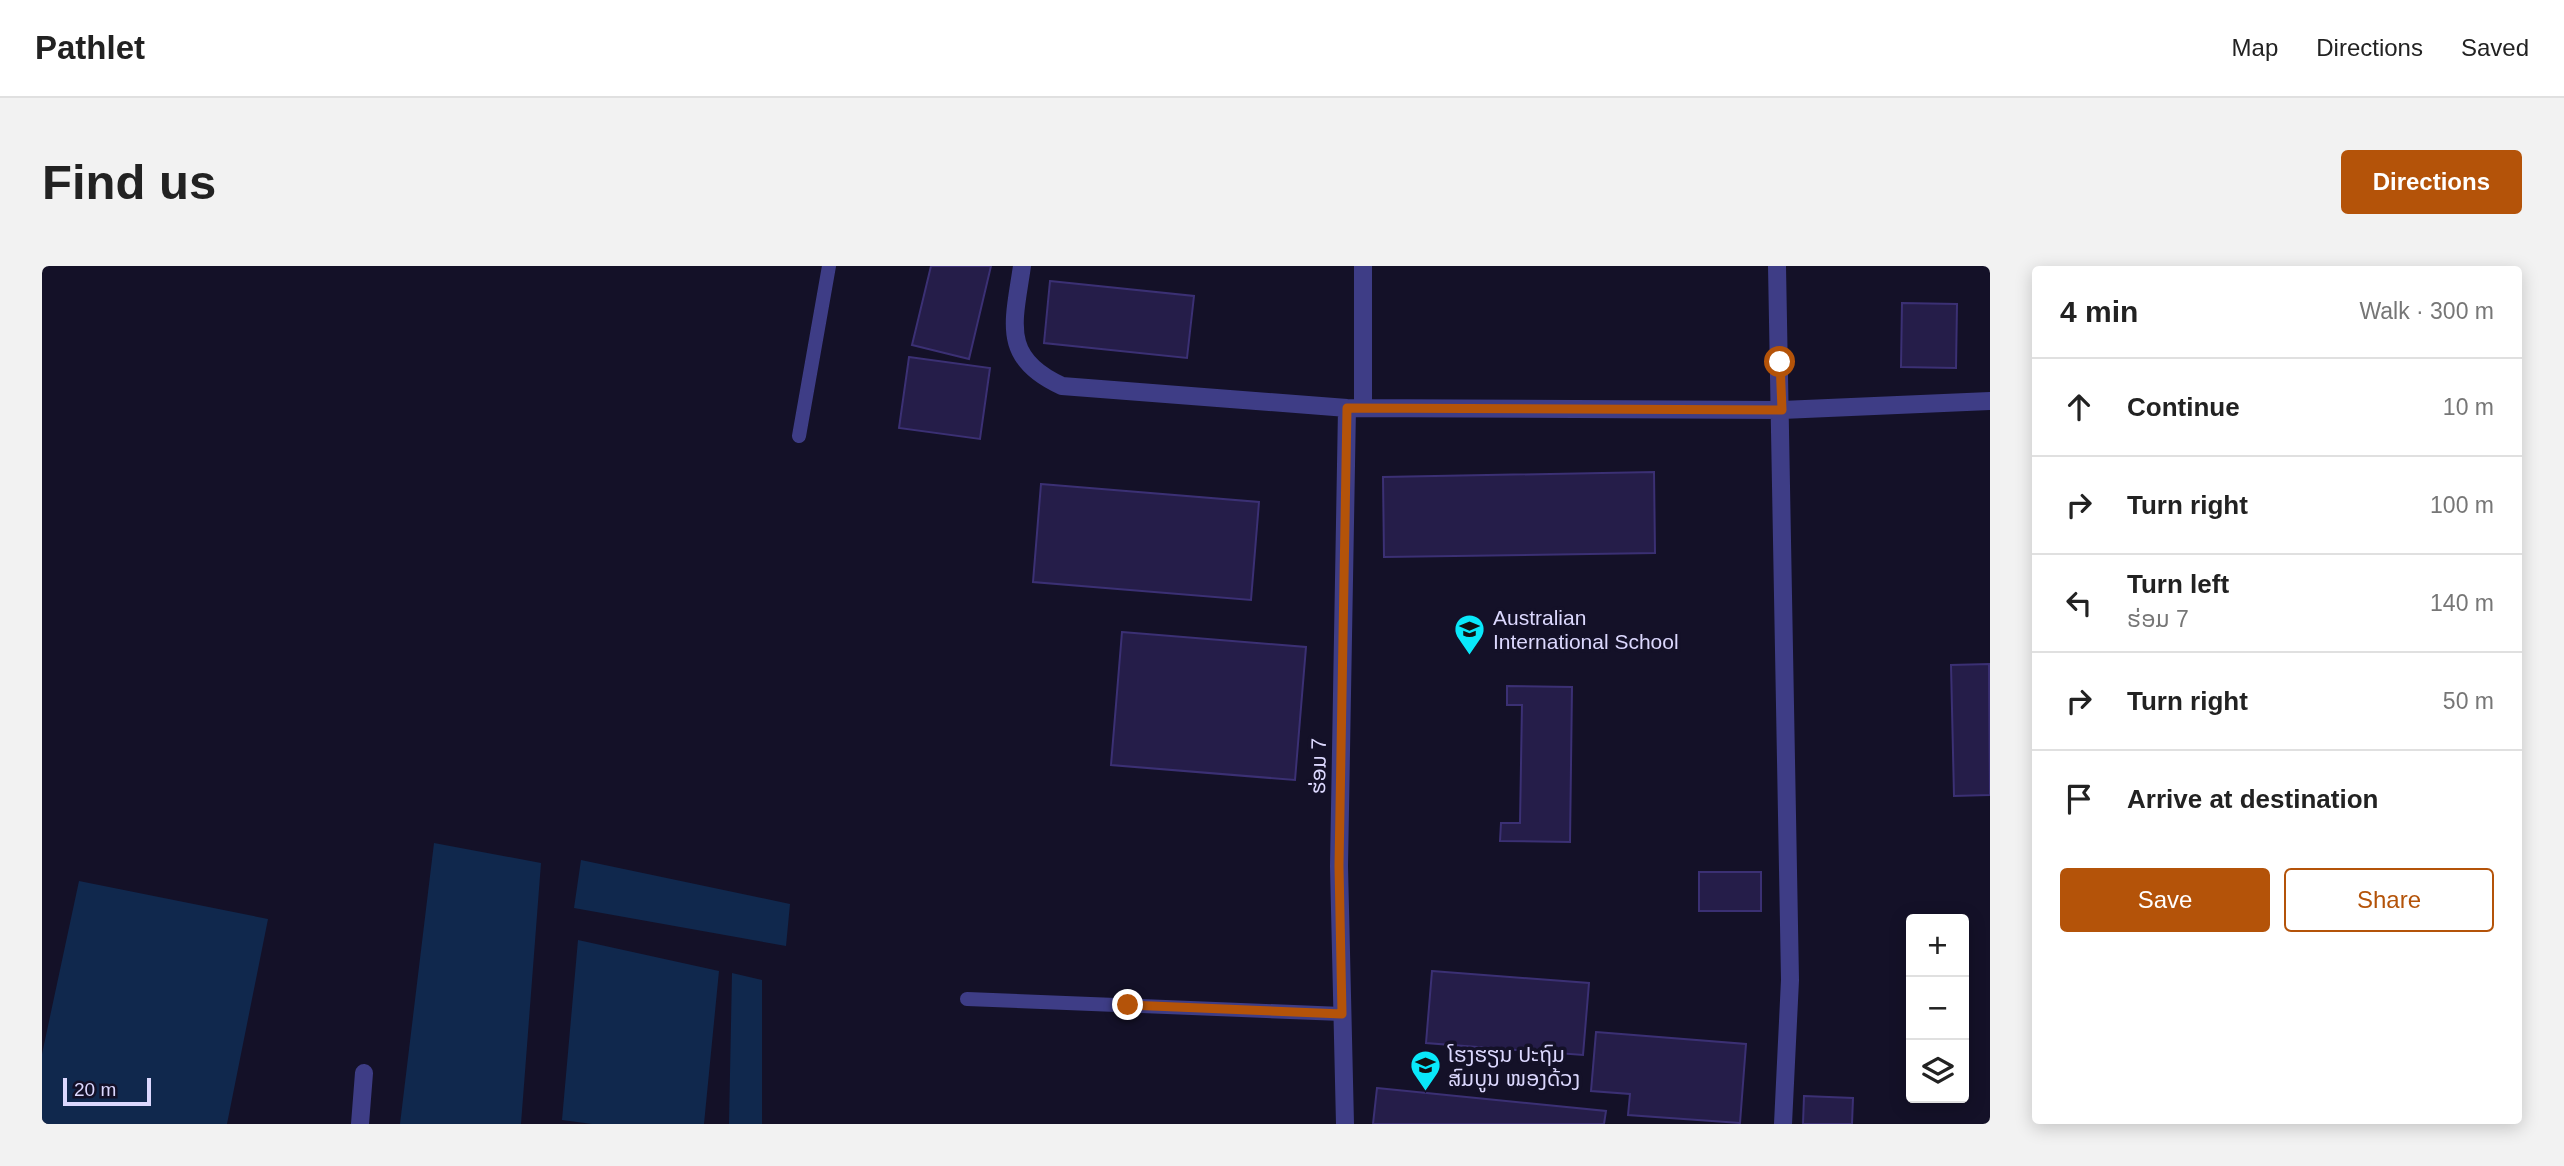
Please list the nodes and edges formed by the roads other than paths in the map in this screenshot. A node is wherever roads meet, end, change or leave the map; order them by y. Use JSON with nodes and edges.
{"nodes":[{"id":1,"x":830,"y":266,"type":"edge"},
{"id":2,"x":1022,"y":266,"type":"edge"},
{"id":3,"x":1363,"y":266,"type":"edge"},
{"id":4,"x":1777,"y":266,"type":"edge"},
{"id":5,"x":1990,"y":401,"type":"edge"},
{"id":6,"x":1355,"y":408,"type":"junction"},
{"id":7,"x":1782,"y":410,"type":"junction"},
{"id":8,"x":799,"y":436,"type":"dead end"},
{"id":9,"x":967,"y":999,"type":"dead end"},
{"id":10,"x":1342,"y":1014,"type":"junction"},
{"id":11,"x":364,"y":1073,"type":"dead end"},
{"id":12,"x":360,"y":1124,"type":"edge"},
{"id":13,"x":1345,"y":1124,"type":"edge"},
{"id":14,"x":1783,"y":1124,"type":"edge"}],
"edges":[{"from":1,"to":8,"type":"lane"},
{"from":2,"to":6,"type":"street"},
{"from":3,"to":6,"type":"street","name":"ຮ່ອມ 7"},
{"from":4,"to":7,"type":"street"},
{"from":5,"to":7,"type":"street"},
{"from":6,"to":7,"type":"street"},
{"from":6,"to":10,"type":"street","name":"ຮ່ອມ 7"},
{"from":7,"to":14,"type":"street"},
{"from":9,"to":10,"type":"lane"},
{"from":10,"to":13,"type":"street","name":"ຮ່ອມ 7"},
{"from":11,"to":12,"type":"street"}]}
